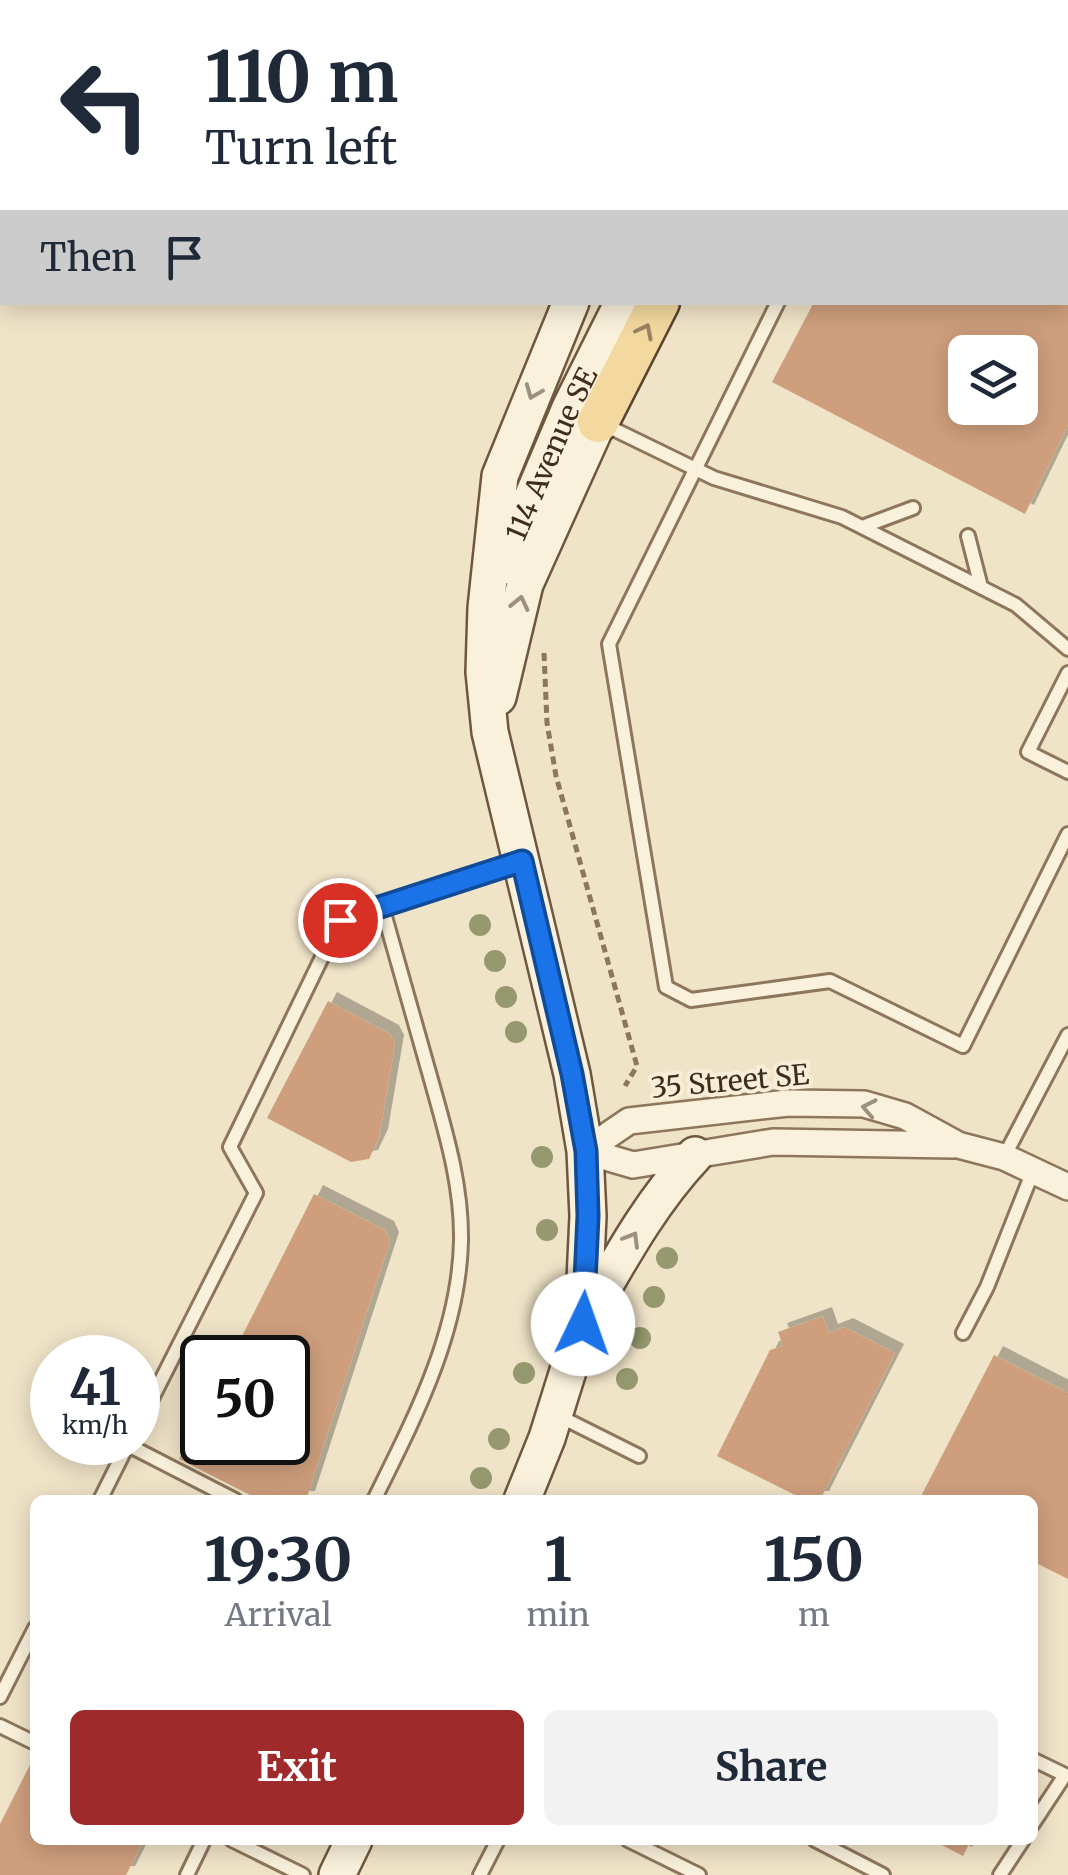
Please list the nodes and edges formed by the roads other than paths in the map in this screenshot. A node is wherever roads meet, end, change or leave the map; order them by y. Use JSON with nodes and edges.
{"nodes":[{"id":1,"x":570,"y":305,"type":"edge"},
{"id":2,"x":622,"y":305,"type":"edge"},
{"id":3,"x":657,"y":305,"type":"edge"},
{"id":4,"x":777,"y":305,"type":"edge"},
{"id":5,"x":598,"y":422,"type":"junction"},
{"id":6,"x":696,"y":470,"type":"junction"},
{"id":7,"x":913,"y":508,"type":"dead end"},
{"id":8,"x":862,"y":527,"type":"junction"},
{"id":9,"x":968,"y":536,"type":"dead end"},
{"id":10,"x":981,"y":588,"type":"junction"},
{"id":11,"x":486,"y":608,"type":"junction"},
{"id":12,"x":1068,"y":649,"type":"edge"},
{"id":13,"x":1068,"y":673,"type":"edge"},
{"id":14,"x":490,"y":732,"type":"junction"},
{"id":15,"x":1068,"y":772,"type":"edge"},
{"id":16,"x":1068,"y":834,"type":"edge"},
{"id":17,"x":522,"y":861,"type":"junction"},
{"id":18,"x":382,"y":906,"type":"junction"},
{"id":19,"x":1068,"y":1035,"type":"edge"},
{"id":20,"x":958,"y":1144,"type":"junction"},
{"id":21,"x":586,"y":1151,"type":"junction"},
{"id":22,"x":695,"y":1156,"type":"junction"},
{"id":23,"x":1004,"y":1158,"type":"junction"},
{"id":24,"x":1033,"y":1171,"type":"junction"},
{"id":25,"x":1068,"y":1188,"type":"edge"},
{"id":26,"x":583,"y":1324,"type":"junction"},
{"id":27,"x":963,"y":1332,"type":"dead end"},
{"id":28,"x":160,"y":1383,"type":"edge"},
{"id":29,"x":554,"y":1414,"type":"junction"},
{"id":30,"x":638,"y":1456,"type":"dead end"},
{"id":31,"x":160,"y":1461,"type":"edge"},
{"id":32,"x":118,"y":1465,"type":"edge"},
{"id":33,"x":102,"y":1495,"type":"edge"},
{"id":34,"x":225,"y":1495,"type":"edge"},
{"id":35,"x":376,"y":1495,"type":"edge"},
{"id":36,"x":524,"y":1495,"type":"edge"},
{"id":37,"x":30,"y":1638,"type":"edge"},
{"id":38,"x":0,"y":1697,"type":"edge"},
{"id":39,"x":0,"y":1726,"type":"edge"},
{"id":40,"x":30,"y":1741,"type":"edge"},
{"id":41,"x":1038,"y":1762,"type":"edge"},
{"id":42,"x":1038,"y":1817,"type":"edge"},
{"id":43,"x":202,"y":1845,"type":"edge"},
{"id":44,"x":242,"y":1845,"type":"edge"},
{"id":45,"x":352,"y":1845,"type":"edge"},
{"id":46,"x":495,"y":1845,"type":"edge"},
{"id":47,"x":638,"y":1845,"type":"edge"},
{"id":48,"x":825,"y":1845,"type":"edge"},
{"id":49,"x":1020,"y":1845,"type":"edge"},
{"id":50,"x":187,"y":1875,"type":"edge"},
{"id":51,"x":303,"y":1875,"type":"edge"},
{"id":52,"x":337,"y":1875,"type":"edge"},
{"id":53,"x":480,"y":1875,"type":"edge"},
{"id":54,"x":698,"y":1875,"type":"edge"},
{"id":55,"x":884,"y":1875,"type":"edge"},
{"id":56,"x":1000,"y":1875,"type":"edge"}],
"edges":[{"from":1,"to":11,"type":"main road","name":"114 Avenue SE","one_way":true},
{"from":2,"to":11,"type":"main road","name":"114 Avenue SE"},
{"from":5,"to":3,"type":"main road","one_way":true},
{"from":4,"to":6,"type":"lane"},
{"from":5,"to":6,"type":"lane"},
{"from":14,"to":5,"type":"main road","one_way":true},
{"from":6,"to":8,"type":"lane"},
{"from":6,"to":16,"type":"lane"},
{"from":7,"to":8,"type":"lane"},
{"from":8,"to":10,"type":"lane"},
{"from":9,"to":10,"type":"lane"},
{"from":10,"to":12,"type":"lane"},
{"from":11,"to":14,"type":"main road","name":"114 Avenue SE"},
{"from":13,"to":15,"type":"lane"},
{"from":14,"to":17,"type":"main road","name":"114 Avenue SE"},
{"from":17,"to":18,"type":"lane"},
{"from":17,"to":21,"type":"main road","name":"114 Avenue SE"},
{"from":18,"to":28,"type":"lane"},
{"from":18,"to":35,"type":"lane"},
{"from":19,"to":23,"type":"lane"},
{"from":20,"to":21,"type":"street","name":"35 Street SE","one_way":true},
{"from":20,"to":22,"type":"street","name":"35 Street SE"},
{"from":20,"to":23,"type":"street","name":"35 Street SE"},
{"from":21,"to":22,"type":"street","name":"35 Street SE"},
{"from":21,"to":26,"type":"main road","name":"114 Avenue SE"},
{"from":26,"to":22,"type":"main road","one_way":true},
{"from":23,"to":24,"type":"street","name":"35 Street SE"},
{"from":24,"to":25,"type":"street","name":"35 Street SE"},
{"from":24,"to":27,"type":"lane"},
{"from":26,"to":29,"type":"main road","name":"114 Avenue SE"},
{"from":29,"to":30,"type":"lane"},
{"from":29,"to":36,"type":"main road","name":"114 Avenue SE"},
{"from":31,"to":34,"type":"lane"},
{"from":32,"to":33,"type":"lane"},
{"from":37,"to":38,"type":"lane"},
{"from":39,"to":40,"type":"lane"},
{"from":41,"to":42,"type":"lane"},
{"from":43,"to":50,"type":"lane"},
{"from":44,"to":51,"type":"lane"},
{"from":45,"to":52,"type":"main road"},
{"from":46,"to":53,"type":"lane"},
{"from":47,"to":54,"type":"lane"},
{"from":48,"to":55,"type":"lane"},
{"from":49,"to":56,"type":"lane"}]}
